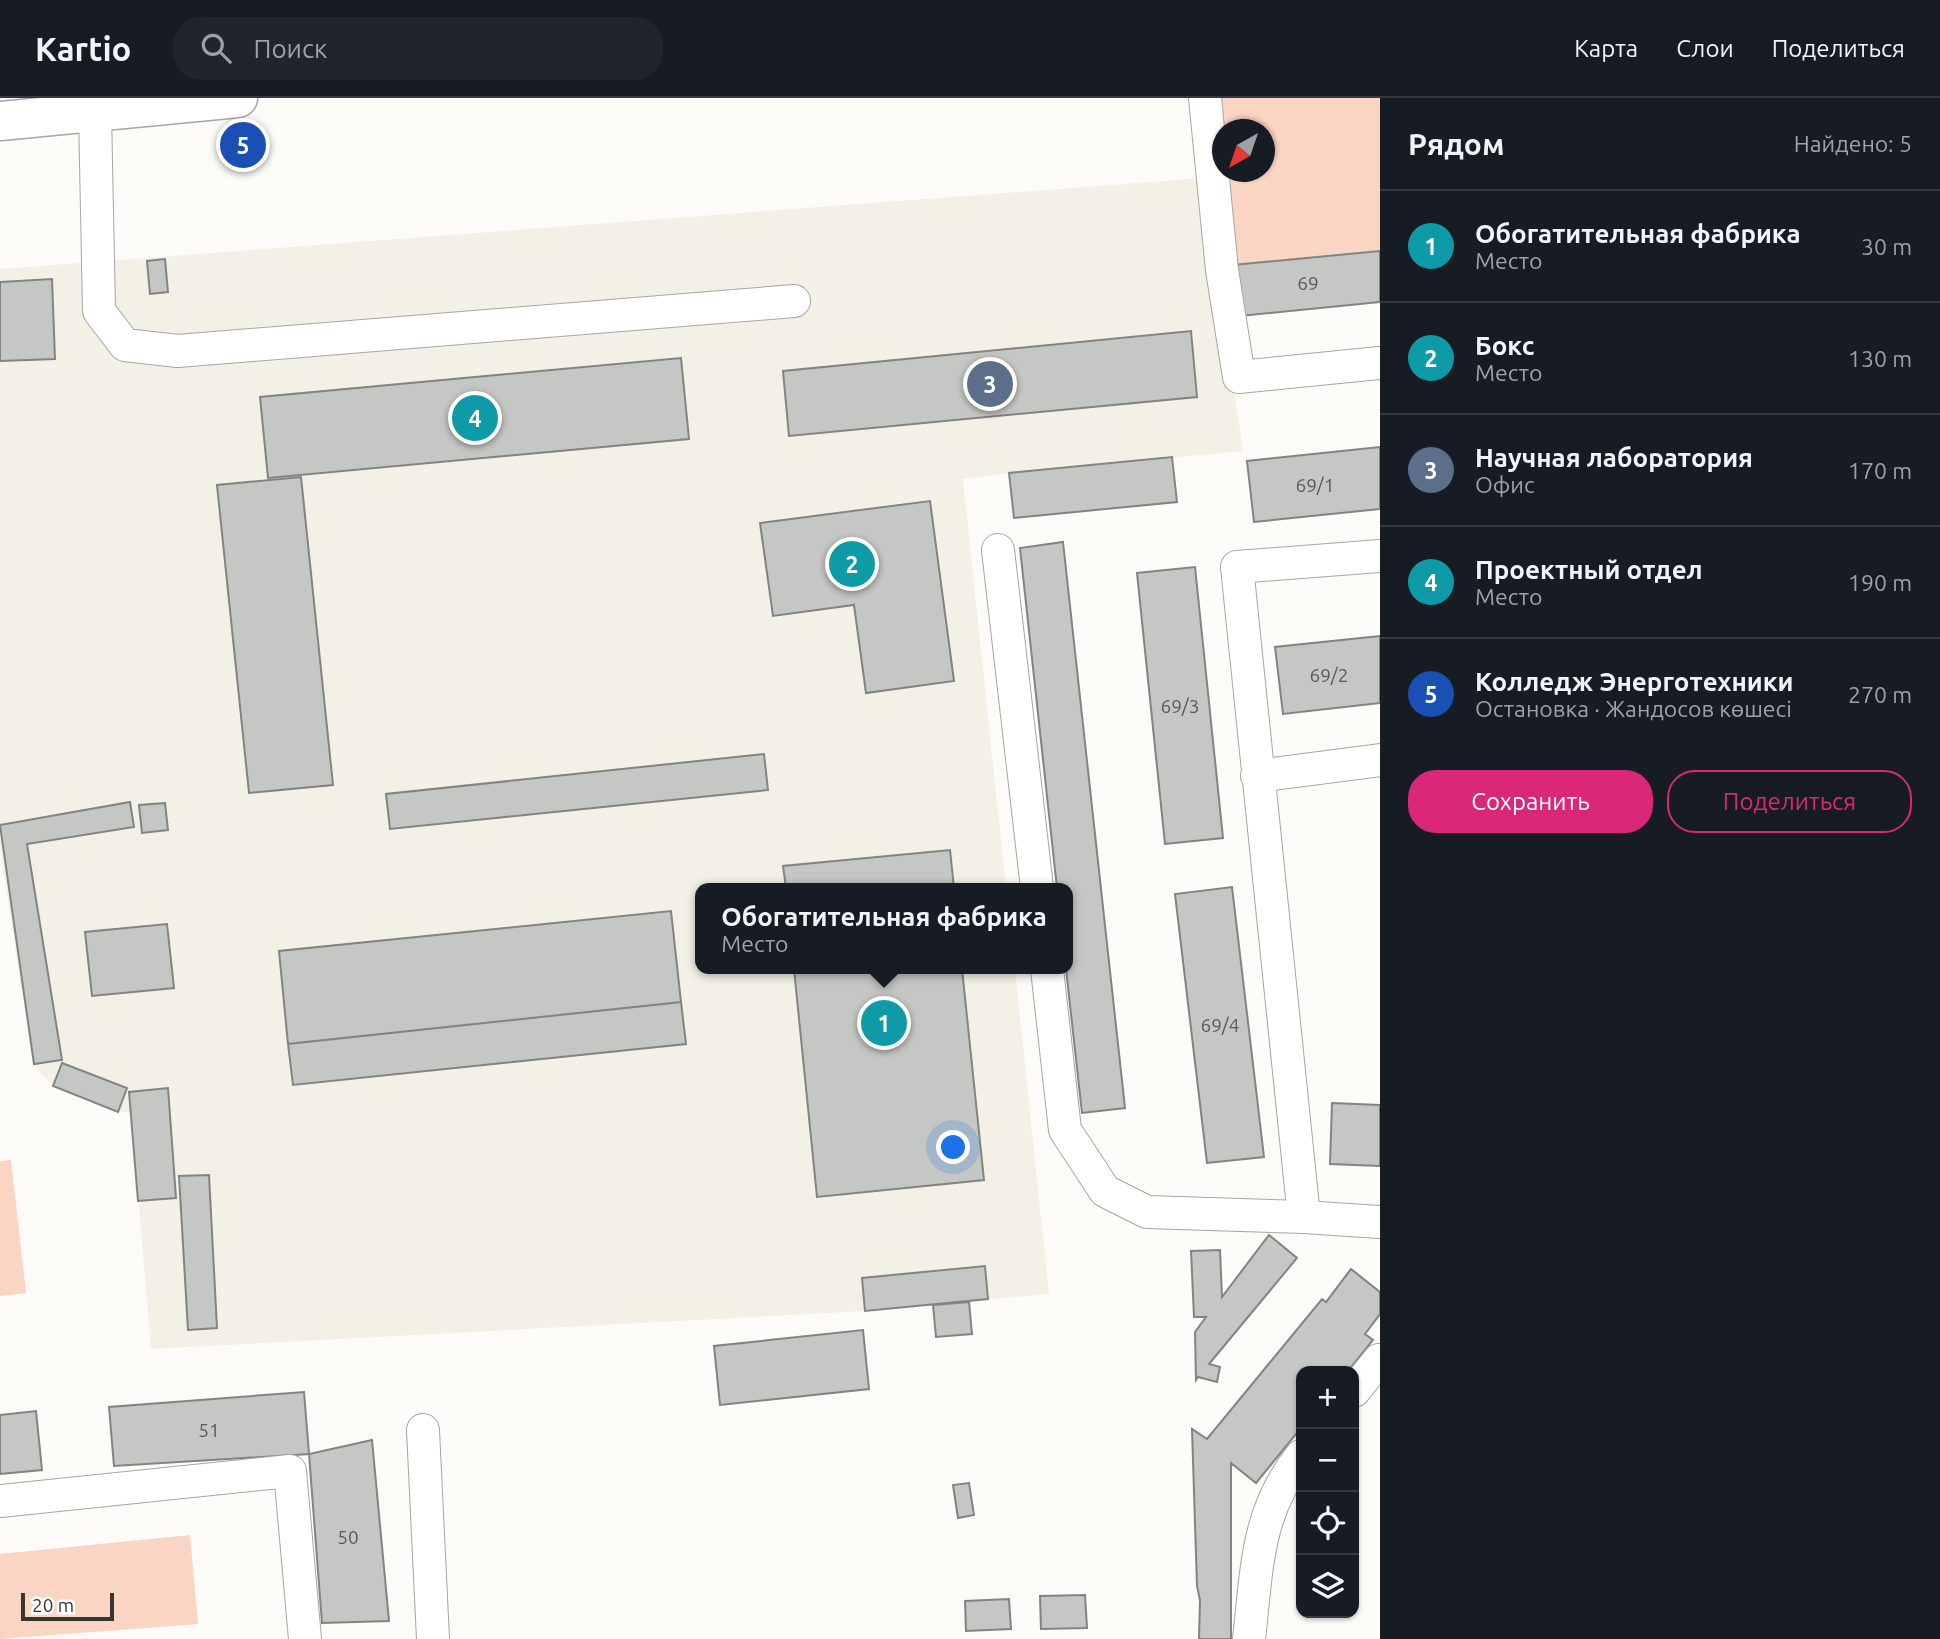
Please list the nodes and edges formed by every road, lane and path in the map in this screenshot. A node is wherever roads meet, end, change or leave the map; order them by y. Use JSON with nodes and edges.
{"nodes":[{"id":1,"x":239,"y":98,"type":"edge"},
{"id":2,"x":1205,"y":98,"type":"edge"},
{"id":3,"x":95,"y":112,"type":"junction"},
{"id":4,"x":0,"y":121,"type":"edge"},
{"id":5,"x":794,"y":302,"type":"dead end"},
{"id":6,"x":1380,"y":363,"type":"edge"},
{"id":7,"x":998,"y":550,"type":"dead end"},
{"id":8,"x":1380,"y":556,"type":"edge"},
{"id":9,"x":1380,"y":760,"type":"edge"},
{"id":10,"x":1258,"y":776,"type":"junction"},
{"id":11,"x":1036,"y":883,"type":"edge"},
{"id":12,"x":1047,"y":974,"type":"edge"},
{"id":13,"x":1304,"y":1217,"type":"junction"},
{"id":14,"x":1380,"y":1222,"type":"edge"},
{"id":15,"x":1379,"y":1360,"type":"edge"},
{"id":16,"x":1359,"y":1385,"type":"edge"},
{"id":17,"x":423,"y":1430,"type":"dead end"},
{"id":18,"x":1296,"y":1462,"type":"edge"},
{"id":19,"x":0,"y":1501,"type":"edge"},
{"id":20,"x":305,"y":1639,"type":"edge"},
{"id":21,"x":433,"y":1639,"type":"edge"},
{"id":22,"x":1249,"y":1639,"type":"edge"}],
"edges":[{"from":1,"to":3,"type":"main road"},
{"from":2,"to":6,"type":"street"},
{"from":3,"to":4,"type":"main road"},
{"from":3,"to":5,"type":"street"},
{"from":7,"to":11,"type":"street"},
{"from":8,"to":10,"type":"street"},
{"from":9,"to":10,"type":"street"},
{"from":10,"to":13,"type":"street"},
{"from":12,"to":13,"type":"street"},
{"from":13,"to":14,"type":"street"},
{"from":15,"to":16,"type":"street"},
{"from":17,"to":21,"type":"street"},
{"from":18,"to":22,"type":"street"},
{"from":19,"to":20,"type":"street"}]}
